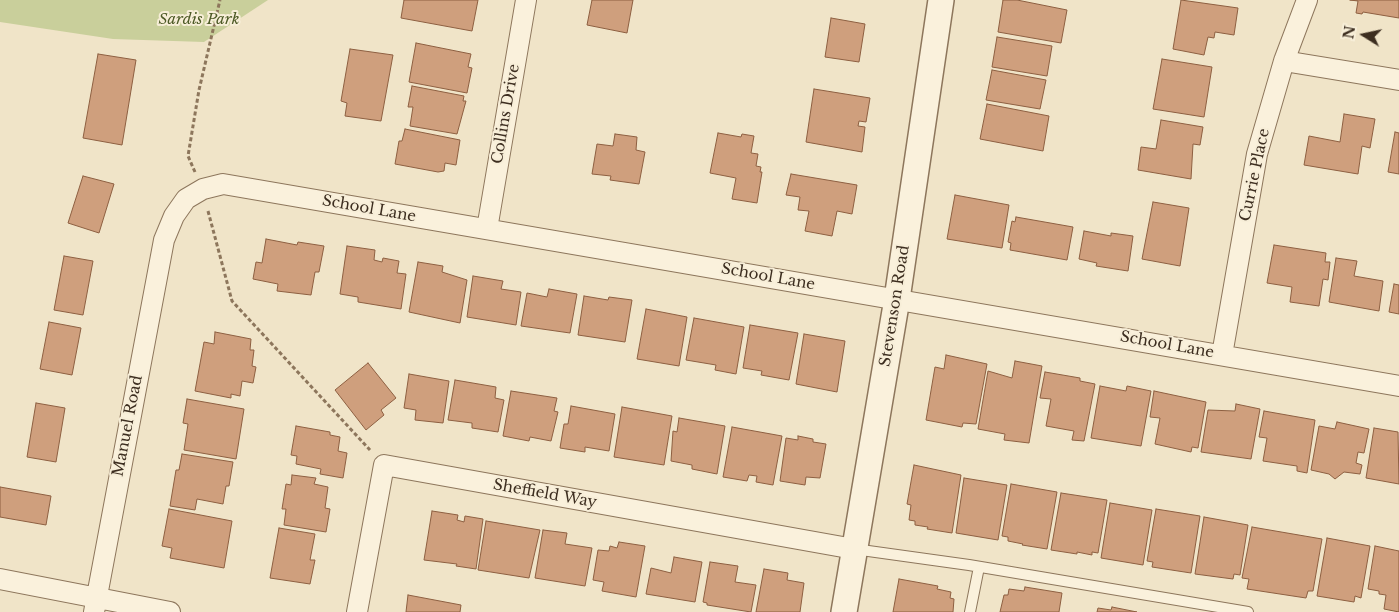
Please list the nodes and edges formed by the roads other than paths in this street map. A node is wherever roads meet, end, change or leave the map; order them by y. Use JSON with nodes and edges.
{"nodes":[{"id":1,"x":526,"y":0,"type":"edge"},
{"id":2,"x":941,"y":0,"type":"edge"},
{"id":3,"x":1307,"y":0,"type":"edge"},
{"id":4,"x":1284,"y":61,"type":"junction"},
{"id":5,"x":1399,"y":80,"type":"edge"},
{"id":6,"x":487,"y":229,"type":"junction"},
{"id":7,"x":164,"y":240,"type":"joint"},
{"id":8,"x":896,"y":298,"type":"junction"},
{"id":9,"x":1222,"y":355,"type":"junction"},
{"id":10,"x":1399,"y":386,"type":"edge"},
{"id":11,"x":854,"y":549,"type":"junction"},
{"id":12,"x":980,"y":567,"type":"junction"},
{"id":13,"x":0,"y":579,"type":"edge"},
{"id":14,"x":95,"y":605,"type":"edge"},
{"id":15,"x":170,"y":612,"type":"edge"},
{"id":16,"x":357,"y":612,"type":"edge"},
{"id":17,"x":844,"y":612,"type":"edge"},
{"id":18,"x":970,"y":612,"type":"edge"},
{"id":19,"x":1248,"y":612,"type":"edge"}],
"edges":[{"from":1,"to":6,"type":"street","name":"Collins Drive"},
{"from":2,"to":8,"type":"street","name":"Stevenson Road"},
{"from":3,"to":4,"type":"street","name":"Currie Place"},
{"from":4,"to":5,"type":"street"},
{"from":4,"to":9,"type":"street","name":"Currie Place"},
{"from":6,"to":7,"type":"street","name":"School Lane"},
{"from":6,"to":8,"type":"street","name":"School Lane"},
{"from":7,"to":14,"type":"street","name":"Manuel Road"},
{"from":8,"to":9,"type":"street","name":"School Lane"},
{"from":8,"to":11,"type":"street","name":"Stevenson Road"},
{"from":9,"to":10,"type":"street","name":"School Lane"},
{"from":11,"to":12,"type":"lane"},
{"from":11,"to":16,"type":"street","name":"Sheffield Way"},
{"from":11,"to":17,"type":"street","name":"Stevenson Road"},
{"from":12,"to":18,"type":"lane"},
{"from":12,"to":19,"type":"lane"},
{"from":13,"to":14,"type":"street"},
{"from":14,"to":15,"type":"street"}]}
